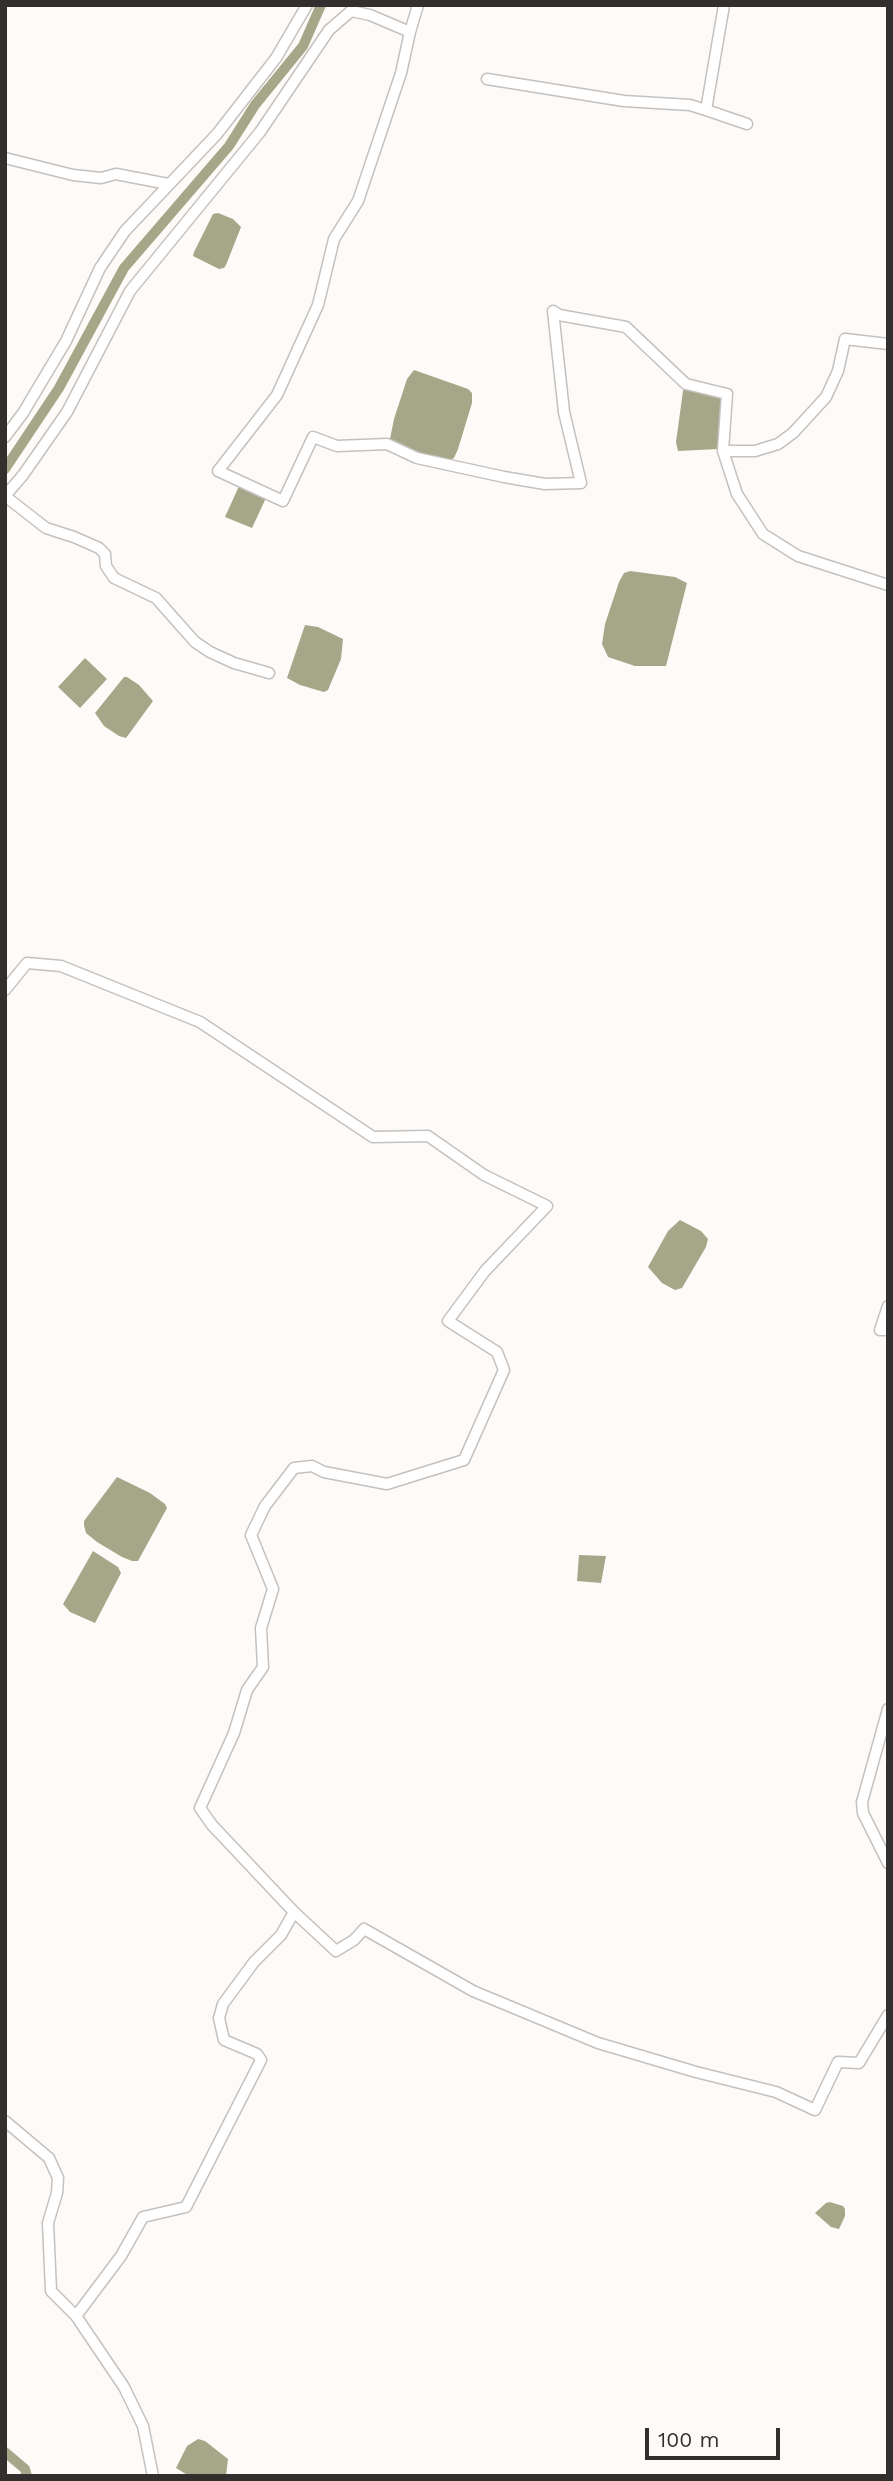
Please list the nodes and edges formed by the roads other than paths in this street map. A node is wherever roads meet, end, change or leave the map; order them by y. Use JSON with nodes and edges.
{"nodes":[{"id":1,"x":307,"y":5,"type":"edge"},
{"id":2,"x":418,"y":5,"type":"edge"},
{"id":3,"x":724,"y":5,"type":"edge"},
{"id":4,"x":410,"y":32,"type":"junction"},
{"id":5,"x":487,"y":79,"type":"dead end"},
{"id":6,"x":706,"y":110,"type":"junction"},
{"id":7,"x":747,"y":124,"type":"dead end"},
{"id":8,"x":5,"y":158,"type":"edge"},
{"id":9,"x":168,"y":184,"type":"junction"},
{"id":10,"x":888,"y":344,"type":"edge"},
{"id":11,"x":5,"y":437,"type":"edge"},
{"id":12,"x":723,"y":451,"type":"junction"},
{"id":13,"x":5,"y":496,"type":"edge"},
{"id":14,"x":888,"y":585,"type":"edge"},
{"id":15,"x":269,"y":673,"type":"dead end"},
{"id":16,"x":5,"y":990,"type":"edge"},
{"id":17,"x":888,"y":1306,"type":"edge"},
{"id":18,"x":888,"y":1330,"type":"edge"},
{"id":19,"x":888,"y":1709,"type":"edge"},
{"id":20,"x":888,"y":1863,"type":"edge"},
{"id":21,"x":295,"y":1912,"type":"junction"},
{"id":22,"x":888,"y":2015,"type":"edge"},
{"id":23,"x":5,"y":2121,"type":"edge"},
{"id":24,"x":76,"y":2316,"type":"junction"},
{"id":25,"x":153,"y":2476,"type":"edge"}],
"edges":[{"from":1,"to":9,"type":"street"},
{"from":2,"to":4,"type":"street"},
{"from":3,"to":6,"type":"street"},
{"from":4,"to":12,"type":"street"},
{"from":4,"to":13,"type":"street"},
{"from":5,"to":6,"type":"street"},
{"from":6,"to":7,"type":"street"},
{"from":8,"to":9,"type":"street"},
{"from":9,"to":11,"type":"street"},
{"from":10,"to":12,"type":"street"},
{"from":12,"to":14,"type":"street"},
{"from":13,"to":15,"type":"street"},
{"from":16,"to":21,"type":"street"},
{"from":17,"to":18,"type":"street"},
{"from":19,"to":20,"type":"street"},
{"from":21,"to":22,"type":"street"},
{"from":21,"to":24,"type":"street"},
{"from":23,"to":24,"type":"street"},
{"from":24,"to":25,"type":"street"}]}
